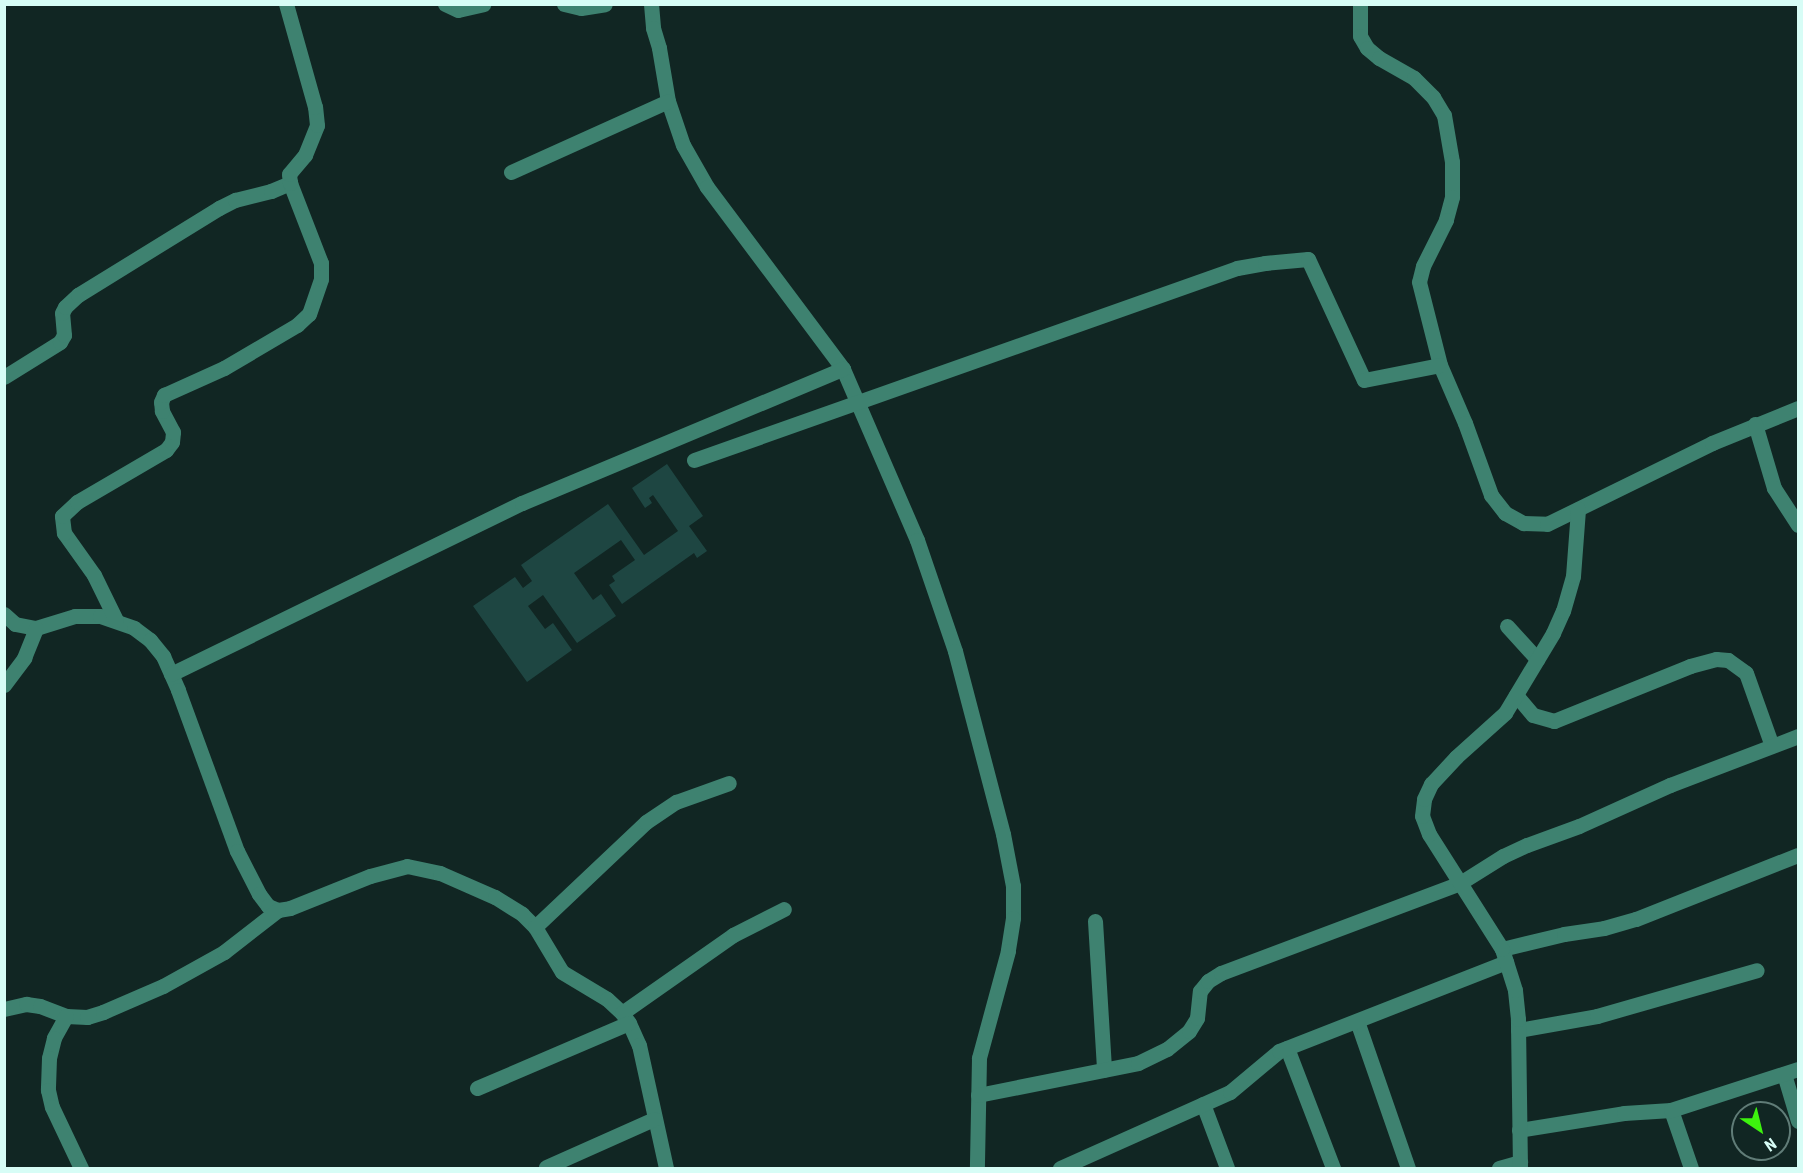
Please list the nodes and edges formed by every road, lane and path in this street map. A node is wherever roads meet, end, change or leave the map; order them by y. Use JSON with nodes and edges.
{"nodes":[{"id":1,"x":286,"y":4,"type":"edge"},
{"id":2,"x":445,"y":4,"type":"edge"},
{"id":3,"x":483,"y":4,"type":"edge"},
{"id":4,"x":564,"y":4,"type":"edge"},
{"id":5,"x":605,"y":4,"type":"edge"},
{"id":6,"x":651,"y":4,"type":"edge"},
{"id":7,"x":1360,"y":4,"type":"edge"},
{"id":8,"x":668,"y":101,"type":"junction"},
{"id":9,"x":511,"y":172,"type":"dead end"},
{"id":10,"x":290,"y":183,"type":"junction"},
{"id":11,"x":1440,"y":365,"type":"junction"},
{"id":12,"x":843,"y":369,"type":"junction"},
{"id":13,"x":4,"y":377,"type":"edge"},
{"id":14,"x":859,"y":401,"type":"junction"},
{"id":15,"x":1798,"y":408,"type":"edge"},
{"id":16,"x":1755,"y":424,"type":"junction"},
{"id":17,"x":694,"y":460,"type":"dead end"},
{"id":18,"x":1578,"y":509,"type":"junction"},
{"id":19,"x":1798,"y":525,"type":"edge"},
{"id":20,"x":4,"y":614,"type":"edge"},
{"id":21,"x":116,"y":620,"type":"junction"},
{"id":22,"x":1507,"y":626,"type":"dead end"},
{"id":23,"x":36,"y":628,"type":"junction"},
{"id":24,"x":1537,"y":659,"type":"junction"},
{"id":25,"x":171,"y":674,"type":"junction"},
{"id":26,"x":4,"y":685,"type":"edge"},
{"id":27,"x":1516,"y":695,"type":"junction"},
{"id":28,"x":1798,"y":736,"type":"edge"},
{"id":29,"x":1772,"y":746,"type":"junction"},
{"id":30,"x":729,"y":783,"type":"dead end"},
{"id":31,"x":1798,"y":855,"type":"edge"},
{"id":32,"x":1460,"y":883,"type":"junction"},
{"id":33,"x":784,"y":909,"type":"dead end"},
{"id":34,"x":278,"y":910,"type":"junction"},
{"id":35,"x":1095,"y":921,"type":"dead end"},
{"id":36,"x":535,"y":927,"type":"junction"},
{"id":37,"x":1504,"y":955,"type":"junction"},
{"id":38,"x":1757,"y":970,"type":"dead end"},
{"id":39,"x":4,"y":1009,"type":"edge"},
{"id":40,"x":66,"y":1016,"type":"junction"},
{"id":41,"x":626,"y":1018,"type":"junction"},
{"id":42,"x":1357,"y":1021,"type":"junction"},
{"id":43,"x":1518,"y":1029,"type":"junction"},
{"id":44,"x":1287,"y":1048,"type":"junction"},
{"id":45,"x":1104,"y":1070,"type":"junction"},
{"id":46,"x":1791,"y":1072,"type":"edge"},
{"id":47,"x":477,"y":1088,"type":"dead end"},
{"id":48,"x":978,"y":1095,"type":"junction"},
{"id":49,"x":1203,"y":1104,"type":"junction"},
{"id":50,"x":1671,"y":1110,"type":"junction"},
{"id":51,"x":654,"y":1119,"type":"junction"},
{"id":52,"x":1798,"y":1122,"type":"edge"},
{"id":53,"x":1519,"y":1130,"type":"junction"},
{"id":54,"x":1520,"y":1165,"type":"edge"},
{"id":55,"x":546,"y":1167,"type":"dead end"},
{"id":56,"x":81,"y":1168,"type":"edge"},
{"id":57,"x":666,"y":1168,"type":"edge"},
{"id":58,"x":976,"y":1168,"type":"edge"},
{"id":59,"x":1060,"y":1168,"type":"edge"},
{"id":60,"x":1227,"y":1168,"type":"edge"},
{"id":61,"x":1333,"y":1168,"type":"edge"},
{"id":62,"x":1408,"y":1168,"type":"edge"},
{"id":63,"x":1499,"y":1168,"type":"edge"},
{"id":64,"x":1691,"y":1168,"type":"edge"}],
"edges":[{"from":1,"to":10,"type":"street"},
{"from":2,"to":3,"type":"street"},
{"from":4,"to":5,"type":"street"},
{"from":6,"to":8,"type":"street"},
{"from":7,"to":11,"type":"street"},
{"from":8,"to":9,"type":"street"},
{"from":8,"to":12,"type":"street"},
{"from":10,"to":13,"type":"street"},
{"from":10,"to":21,"type":"street"},
{"from":11,"to":14,"type":"street"},
{"from":11,"to":18,"type":"street"},
{"from":12,"to":14,"type":"street"},
{"from":12,"to":25,"type":"street"},
{"from":14,"to":17,"type":"street"},
{"from":14,"to":48,"type":"street"},
{"from":15,"to":16,"type":"street"},
{"from":16,"to":18,"type":"street"},
{"from":16,"to":19,"type":"street"},
{"from":18,"to":24,"type":"street"},
{"from":20,"to":23,"type":"street"},
{"from":21,"to":23,"type":"street"},
{"from":21,"to":25,"type":"street"},
{"from":22,"to":24,"type":"street"},
{"from":23,"to":26,"type":"street"},
{"from":24,"to":27,"type":"street"},
{"from":25,"to":34,"type":"street"},
{"from":27,"to":29,"type":"street"},
{"from":27,"to":32,"type":"street"},
{"from":28,"to":29,"type":"street"},
{"from":29,"to":32,"type":"street"},
{"from":30,"to":36,"type":"street"},
{"from":31,"to":37,"type":"street"},
{"from":32,"to":37,"type":"street"},
{"from":32,"to":45,"type":"street"},
{"from":33,"to":41,"type":"street"},
{"from":34,"to":36,"type":"street"},
{"from":34,"to":40,"type":"street"},
{"from":35,"to":45,"type":"street"},
{"from":36,"to":41,"type":"street"},
{"from":37,"to":42,"type":"street"},
{"from":37,"to":43,"type":"street"},
{"from":38,"to":43,"type":"street"},
{"from":39,"to":40,"type":"street"},
{"from":40,"to":56,"type":"street"},
{"from":41,"to":47,"type":"street"},
{"from":41,"to":51,"type":"street"},
{"from":42,"to":44,"type":"street"},
{"from":42,"to":62,"type":"street"},
{"from":43,"to":53,"type":"street"},
{"from":44,"to":49,"type":"street"},
{"from":44,"to":61,"type":"street"},
{"from":45,"to":48,"type":"street"},
{"from":46,"to":50,"type":"street"},
{"from":46,"to":52,"type":"street"},
{"from":48,"to":58,"type":"street"},
{"from":49,"to":59,"type":"street"},
{"from":49,"to":60,"type":"street"},
{"from":50,"to":53,"type":"street"},
{"from":50,"to":64,"type":"street"},
{"from":51,"to":55,"type":"street"},
{"from":51,"to":57,"type":"street"},
{"from":53,"to":54,"type":"street"},
{"from":54,"to":63,"type":"street"}]}
